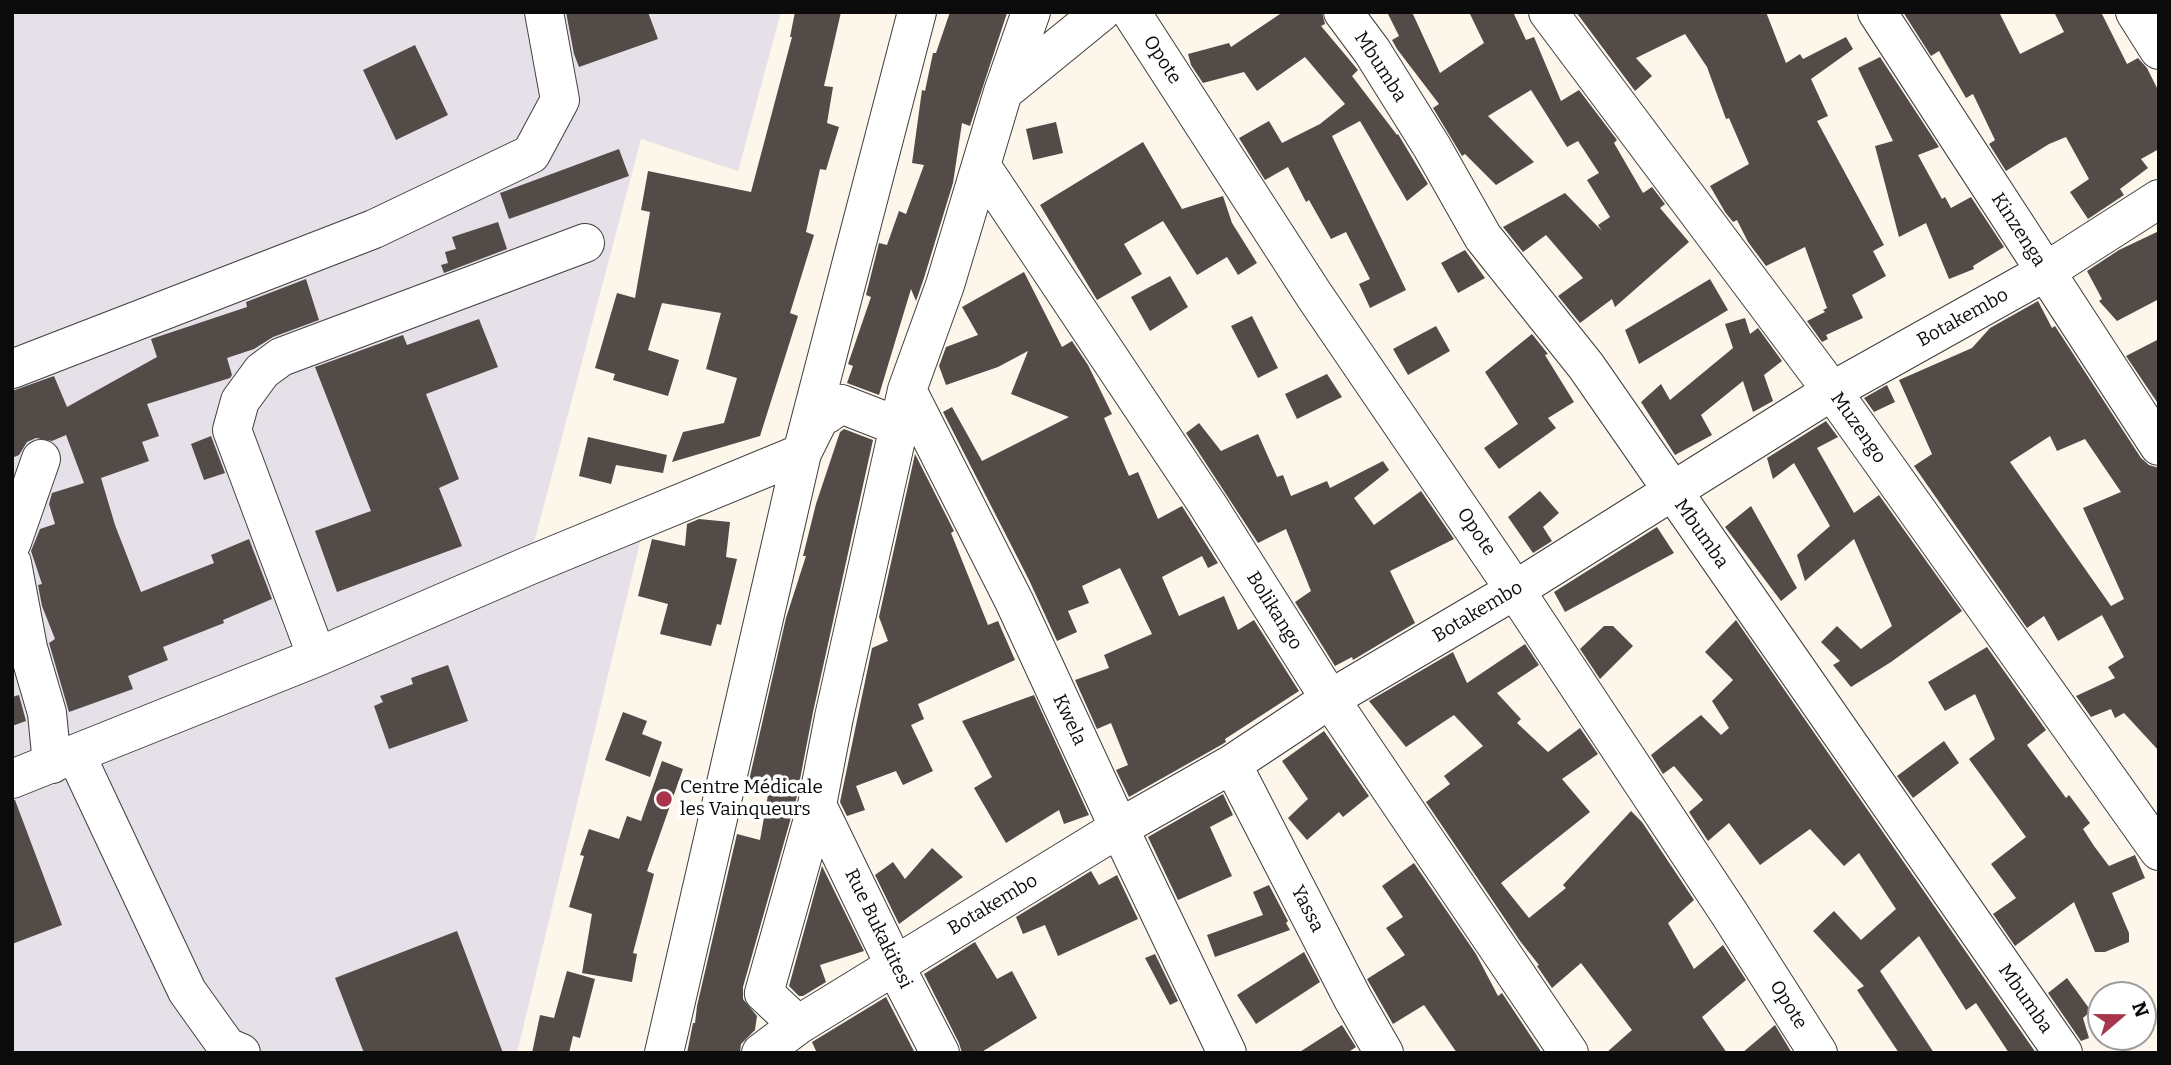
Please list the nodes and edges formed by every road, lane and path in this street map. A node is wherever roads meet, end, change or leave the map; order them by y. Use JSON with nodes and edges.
{"nodes":[{"id":1,"x":544,"y":12,"type":"edge"},
{"id":2,"x":917,"y":12,"type":"edge"},
{"id":3,"x":1031,"y":12,"type":"edge"},
{"id":4,"x":1101,"y":12,"type":"edge"},
{"id":5,"x":1132,"y":12,"type":"edge"},
{"id":6,"x":1343,"y":12,"type":"edge"},
{"id":7,"x":1548,"y":12,"type":"edge"},
{"id":8,"x":1878,"y":12,"type":"edge"},
{"id":9,"x":2135,"y":12,"type":"edge"},
{"id":10,"x":2159,"y":50,"type":"edge"},
{"id":11,"x":1003,"y":92,"type":"junction"},
{"id":12,"x":982,"y":167,"type":"junction"},
{"id":13,"x":2159,"y":199,"type":"edge"},
{"id":14,"x":585,"y":243,"type":"dead end"},
{"id":15,"x":2045,"y":272,"type":"junction"},
{"id":16,"x":12,"y":369,"type":"edge"},
{"id":17,"x":907,"y":390,"type":"junction"},
{"id":18,"x":1832,"y":391,"type":"junction"},
{"id":19,"x":900,"y":427,"type":"junction"},
{"id":20,"x":2159,"y":446,"type":"edge"},
{"id":21,"x":802,"y":453,"type":"junction"},
{"id":22,"x":41,"y":459,"type":"dead end"},
{"id":23,"x":1671,"y":491,"type":"junction"},
{"id":24,"x":12,"y":542,"type":"edge"},
{"id":25,"x":12,"y":563,"type":"edge"},
{"id":26,"x":1515,"y":590,"type":"junction"},
{"id":27,"x":317,"y":657,"type":"junction"},
{"id":28,"x":1330,"y":699,"type":"junction"},
{"id":29,"x":64,"y":760,"type":"junction"},
{"id":30,"x":1232,"y":764,"type":"junction"},
{"id":31,"x":12,"y":779,"type":"edge"},
{"id":32,"x":817,"y":805,"type":"junction"},
{"id":33,"x":1119,"y":828,"type":"junction"},
{"id":34,"x":2159,"y":851,"type":"edge"},
{"id":35,"x":895,"y":965,"type":"junction"},
{"id":36,"x":798,"y":1025,"type":"junction"},
{"id":37,"x":241,"y":1053,"type":"edge"},
{"id":38,"x":664,"y":1053,"type":"edge"},
{"id":39,"x":761,"y":1053,"type":"edge"},
{"id":40,"x":940,"y":1053,"type":"edge"},
{"id":41,"x":1227,"y":1053,"type":"edge"},
{"id":42,"x":1384,"y":1053,"type":"edge"},
{"id":43,"x":1569,"y":1053,"type":"edge"},
{"id":44,"x":1818,"y":1053,"type":"edge"},
{"id":45,"x":2063,"y":1053,"type":"edge"}],
"edges":[{"from":1,"to":16,"type":"street"},
{"from":2,"to":21,"type":"street"},
{"from":3,"to":11,"type":"street"},
{"from":4,"to":11,"type":"street"},
{"from":5,"to":26,"type":"street","name":"Opote"},
{"from":6,"to":23,"type":"street","name":"Mbumba"},
{"from":7,"to":18,"type":"street","name":"Muzengo"},
{"from":8,"to":15,"type":"street","name":"Kinzenga"},
{"from":9,"to":10,"type":"street"},
{"from":11,"to":12,"type":"street"},
{"from":12,"to":17,"type":"street"},
{"from":12,"to":28,"type":"street","name":"Bolikango"},
{"from":13,"to":15,"type":"street","name":"Botakembo"},
{"from":14,"to":27,"type":"street"},
{"from":15,"to":18,"type":"street","name":"Botakembo"},
{"from":15,"to":20,"type":"street","name":"Kinzenga"},
{"from":17,"to":19,"type":"street"},
{"from":17,"to":33,"type":"street","name":"Kwela"},
{"from":18,"to":23,"type":"street","name":"Botakembo"},
{"from":18,"to":34,"type":"street","name":"Muzengo"},
{"from":19,"to":21,"type":"street"},
{"from":19,"to":32,"type":"street"},
{"from":21,"to":27,"type":"street"},
{"from":21,"to":38,"type":"street"},
{"from":22,"to":24,"type":"street"},
{"from":23,"to":26,"type":"street","name":"Botakembo"},
{"from":23,"to":45,"type":"street","name":"Mbumba"},
{"from":25,"to":29,"type":"street"},
{"from":26,"to":28,"type":"street","name":"Botakembo"},
{"from":26,"to":44,"type":"street","name":"Opote"},
{"from":27,"to":29,"type":"street"},
{"from":28,"to":30,"type":"street","name":"Botakembo"},
{"from":28,"to":43,"type":"street","name":"Bolikango"},
{"from":29,"to":31,"type":"street"},
{"from":29,"to":37,"type":"street"},
{"from":30,"to":33,"type":"street","name":"Botakembo"},
{"from":30,"to":42,"type":"street","name":"Yassa"},
{"from":32,"to":35,"type":"street","name":"Rue Bukakitesi"},
{"from":32,"to":36,"type":"street"},
{"from":33,"to":35,"type":"street","name":"Botakembo"},
{"from":33,"to":41,"type":"street","name":"Kwela"},
{"from":35,"to":36,"type":"street","name":"Botakembo"},
{"from":35,"to":40,"type":"street","name":"Rue Bukakitesi"},
{"from":36,"to":39,"type":"street","name":"Botakembo"}]}
